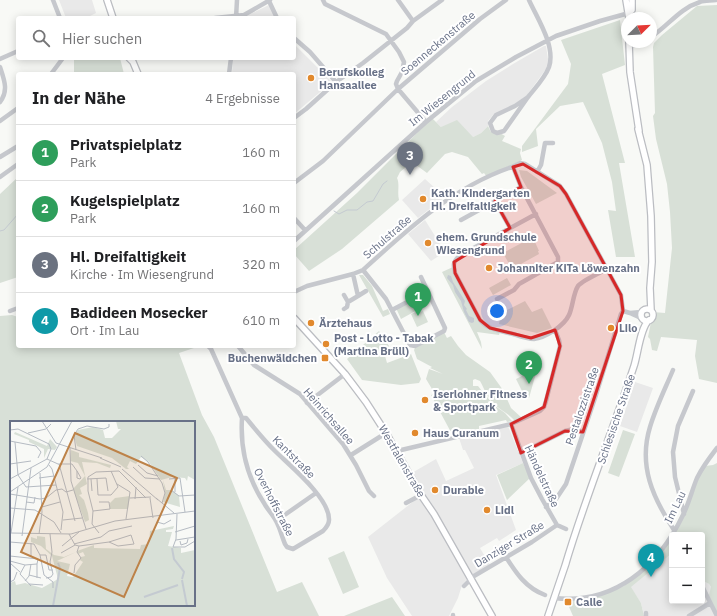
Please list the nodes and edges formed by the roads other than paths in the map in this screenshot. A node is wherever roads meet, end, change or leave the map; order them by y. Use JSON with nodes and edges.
{"nodes":[{"id":1,"x":53,"y":0,"type":"edge"},
{"id":2,"x":107,"y":0,"type":"edge"},
{"id":3,"x":237,"y":0,"type":"edge"},
{"id":4,"x":270,"y":0,"type":"edge"},
{"id":5,"x":323,"y":0,"type":"edge"},
{"id":6,"x":398,"y":0,"type":"edge"},
{"id":7,"x":442,"y":0,"type":"edge"},
{"id":8,"x":506,"y":0,"type":"edge"},
{"id":9,"x":529,"y":0,"type":"edge"},
{"id":10,"x":626,"y":0,"type":"edge"},
{"id":11,"x":632,"y":0,"type":"edge"},
{"id":12,"x":716,"y":0,"type":"edge"},
{"id":13,"x":628,"y":12,"type":"edge"},
{"id":14,"x":631,"y":12,"type":"edge"},
{"id":15,"x":621,"y":15,"type":"edge"},
{"id":16,"x":59,"y":16,"type":"edge"},
{"id":17,"x":113,"y":16,"type":"edge"},
{"id":18,"x":236,"y":16,"type":"edge"},
{"id":19,"x":240,"y":16,"type":"edge"},
{"id":20,"x":276,"y":16,"type":"edge"},
{"id":21,"x":413,"y":21,"type":"junction"},
{"id":22,"x":657,"y":32,"type":"edge"},
{"id":23,"x":296,"y":40,"type":"edge"},
{"id":24,"x":548,"y":40,"type":"junction"},
{"id":25,"x":390,"y":41,"type":"junction"},
{"id":26,"x":630,"y":48,"type":"edge"},
{"id":27,"x":16,"y":52,"type":"edge"},
{"id":28,"x":0,"y":59,"type":"edge"},
{"id":29,"x":62,"y":60,"type":"edge"},
{"id":30,"x":132,"y":60,"type":"edge"},
{"id":31,"x":231,"y":60,"type":"edge"},
{"id":32,"x":0,"y":67,"type":"edge"},
{"id":33,"x":52,"y":72,"type":"edge"},
{"id":34,"x":137,"y":72,"type":"edge"},
{"id":35,"x":229,"y":72,"type":"edge"},
{"id":36,"x":336,"y":82,"type":"junction"},
{"id":37,"x":398,"y":89,"type":"junction"},
{"id":38,"x":528,"y":97,"type":"junction"},
{"id":39,"x":0,"y":102,"type":"edge"},
{"id":40,"x":16,"y":109,"type":"edge"},
{"id":41,"x":296,"y":116,"type":"edge"},
{"id":42,"x":0,"y":121,"type":"edge"},
{"id":43,"x":426,"y":122,"type":"junction"},
{"id":44,"x":553,"y":143,"type":"dead end"},
{"id":45,"x":16,"y":147,"type":"edge"},
{"id":46,"x":0,"y":157,"type":"edge"},
{"id":47,"x":16,"y":165,"type":"edge"},
{"id":48,"x":513,"y":167,"type":"junction"},
{"id":49,"x":537,"y":172,"type":"junction"},
{"id":50,"x":0,"y":177,"type":"edge"},
{"id":51,"x":296,"y":181,"type":"edge"},
{"id":52,"x":521,"y":187,"type":"junction"},
{"id":53,"x":495,"y":201,"type":"junction"},
{"id":54,"x":536,"y":214,"type":"junction"},
{"id":55,"x":296,"y":220,"type":"edge"},
{"id":56,"x":461,"y":220,"type":"dead end"},
{"id":57,"x":510,"y":228,"type":"junction"},
{"id":58,"x":305,"y":230,"type":"junction"},
{"id":59,"x":296,"y":240,"type":"edge"},
{"id":60,"x":607,"y":269,"type":"junction"},
{"id":61,"x":363,"y":270,"type":"junction"},
{"id":62,"x":353,"y":274,"type":"junction"},
{"id":63,"x":421,"y":277,"type":"dead end"},
{"id":64,"x":296,"y":291,"type":"edge"},
{"id":65,"x":366,"y":291,"type":"dead end"},
{"id":66,"x":428,"y":291,"type":"junction"},
{"id":67,"x":344,"y":295,"type":"dead end"},
{"id":68,"x":358,"y":296,"type":"junction"},
{"id":69,"x":497,"y":299,"type":"dead end"},
{"id":70,"x":348,"y":302,"type":"junction"},
{"id":71,"x":16,"y":309,"type":"edge"},
{"id":72,"x":344,"y":309,"type":"dead end"},
{"id":73,"x":392,"y":310,"type":"junction"},
{"id":74,"x":10,"y":311,"type":"dead end"},
{"id":75,"x":623,"y":311,"type":"junction"},
{"id":76,"x":645,"y":315,"type":"junction"},
{"id":77,"x":296,"y":320,"type":"edge"},
{"id":78,"x":555,"y":330,"type":"junction"},
{"id":79,"x":210,"y":348,"type":"edge"},
{"id":80,"x":240,"y":348,"type":"edge"},
{"id":81,"x":673,"y":370,"type":"dead end"},
{"id":82,"x":345,"y":374,"type":"junction"},
{"id":83,"x":693,"y":391,"type":"dead end"},
{"id":84,"x":307,"y":402,"type":"junction"},
{"id":85,"x":242,"y":418,"type":"junction"},
{"id":86,"x":511,"y":424,"type":"junction"},
{"id":87,"x":583,"y":432,"type":"junction"},
{"id":88,"x":386,"y":433,"type":"junction"},
{"id":89,"x":717,"y":448,"type":"edge"},
{"id":90,"x":397,"y":451,"type":"junction"},
{"id":91,"x":521,"y":453,"type":"junction"},
{"id":92,"x":351,"y":455,"type":"junction"},
{"id":93,"x":316,"y":493,"type":"junction"},
{"id":94,"x":421,"y":495,"type":"junction"},
{"id":95,"x":374,"y":496,"type":"dead end"},
{"id":96,"x":406,"y":503,"type":"dead end"},
{"id":97,"x":546,"y":506,"type":"junction"},
{"id":98,"x":684,"y":514,"type":"junction"},
{"id":99,"x":276,"y":520,"type":"junction"},
{"id":100,"x":557,"y":525,"type":"junction"},
{"id":101,"x":566,"y":529,"type":"dead end"},
{"id":102,"x":674,"y":530,"type":"junction"},
{"id":103,"x":287,"y":547,"type":"joint"},
{"id":104,"x":506,"y":557,"type":"junction"},
{"id":105,"x":470,"y":578,"type":"junction"},
{"id":106,"x":464,"y":586,"type":"dead end"},
{"id":107,"x":705,"y":592,"type":"edge"},
{"id":108,"x":545,"y":595,"type":"dead end"},
{"id":109,"x":554,"y":598,"type":"junction"},
{"id":110,"x":710,"y":603,"type":"junction"},
{"id":111,"x":492,"y":616,"type":"edge"},
{"id":112,"x":548,"y":616,"type":"edge"},
{"id":113,"x":689,"y":616,"type":"edge"},
{"id":114,"x":717,"y":616,"type":"edge"}],
"edges":[{"from":1,"to":16,"type":"street"},
{"from":2,"to":17,"type":"main road"},
{"from":3,"to":18,"type":"street"},
{"from":4,"to":19,"type":"street"},
{"from":4,"to":20,"type":"street"},
{"from":5,"to":25,"type":"street"},
{"from":6,"to":21,"type":"street"},
{"from":7,"to":21,"type":"street"},
{"from":8,"to":37,"type":"street","name":"Soenneckenstraße"},
{"from":9,"to":24,"type":"street"},
{"from":10,"to":13,"type":"main road"},
{"from":11,"to":14,"type":"main road"},
{"from":12,"to":22,"type":"street"},
{"from":15,"to":24,"type":"street","name":"Im Wiesengrund"},
{"from":21,"to":25,"type":"street"},
{"from":23,"to":36,"type":"street"},
{"from":24,"to":38,"type":"street"},
{"from":24,"to":43,"type":"street","name":"Im Wiesengrund"},
{"from":25,"to":36,"type":"street"},
{"from":25,"to":37,"type":"street"},
{"from":26,"to":76,"type":"main road","name":"Schlesische Straße"},
{"from":27,"to":28,"type":"street"},
{"from":29,"to":33,"type":"street"},
{"from":30,"to":34,"type":"main road"},
{"from":31,"to":35,"type":"street"},
{"from":32,"to":39,"type":"street"},
{"from":36,"to":41,"type":"street"},
{"from":37,"to":43,"type":"street"},
{"from":37,"to":51,"type":"street","name":"Soenneckenstraße"},
{"from":38,"to":38,"type":"street"},
{"from":40,"to":42,"type":"street"},
{"from":43,"to":58,"type":"street","name":"Im Wiesengrund"},
{"from":44,"to":49,"type":"street"},
{"from":45,"to":46,"type":"street"},
{"from":47,"to":50,"type":"street"},
{"from":48,"to":49,"type":"street","name":"Schulstraße"},
{"from":48,"to":52,"type":"street"},
{"from":48,"to":61,"type":"street","name":"Schulstraße"},
{"from":49,"to":60,"type":"street","name":"Schulstraße"},
{"from":52,"to":53,"type":"street"},
{"from":52,"to":54,"type":"street"},
{"from":53,"to":56,"type":"street"},
{"from":53,"to":57,"type":"street"},
{"from":54,"to":57,"type":"street"},
{"from":54,"to":69,"type":"street"},
{"from":55,"to":58,"type":"street"},
{"from":57,"to":78,"type":"street"},
{"from":58,"to":59,"type":"street","name":"Im Wiesengrund"},
{"from":60,"to":75,"type":"street","name":"Schulstraße"},
{"from":60,"to":78,"type":"street"},
{"from":61,"to":62,"type":"street","name":"Schulstraße"},
{"from":61,"to":73,"type":"street"},
{"from":62,"to":64,"type":"street","name":"Schulstraße"},
{"from":62,"to":68,"type":"street"},
{"from":63,"to":66,"type":"street"},
{"from":65,"to":68,"type":"street"},
{"from":66,"to":73,"type":"street"},
{"from":66,"to":73,"type":"street"},
{"from":67,"to":70,"type":"street"},
{"from":68,"to":70,"type":"street"},
{"from":70,"to":72,"type":"street"},
{"from":71,"to":74,"type":"street"},
{"from":75,"to":76,"type":"street"},
{"from":75,"to":87,"type":"street","name":"Pestalozzistraße"},
{"from":76,"to":109,"type":"main road","name":"Schlesische Straße"},
{"from":77,"to":82,"type":"main road","name":"Westfalenstraße"},
{"from":78,"to":86,"type":"street"},
{"from":79,"to":85,"type":"street","name":"Kantstraße"},
{"from":80,"to":84,"type":"street","name":"Heinrichsallee"},
{"from":81,"to":102,"type":"street"},
{"from":82,"to":84,"type":"street"},
{"from":82,"to":88,"type":"main road","name":"Westfalenstraße"},
{"from":83,"to":98,"type":"street"},
{"from":84,"to":92,"type":"street","name":"Heinrichsallee"},
{"from":85,"to":93,"type":"street","name":"Kantstraße"},
{"from":85,"to":99,"type":"street","name":"Overhoffstraße"},
{"from":86,"to":90,"type":"street"},
{"from":86,"to":91,"type":"street","name":"Händelstraße"},
{"from":87,"to":91,"type":"street"},
{"from":87,"to":97,"type":"street","name":"Pestalozzistraße"},
{"from":88,"to":90,"type":"main road","name":"Westfalenstraße"},
{"from":88,"to":92,"type":"street"},
{"from":89,"to":98,"type":"street","name":"Im Lau"},
{"from":90,"to":94,"type":"main road","name":"Westfalenstraße"},
{"from":91,"to":97,"type":"street","name":"Händelstraße"},
{"from":92,"to":95,"type":"street","name":"Heinrichsallee"},
{"from":93,"to":99,"type":"street"},
{"from":93,"to":103,"type":"street","name":"Kantstraße"},
{"from":94,"to":96,"type":"street"},
{"from":94,"to":105,"type":"main road","name":"Westfalenstraße"},
{"from":97,"to":100,"type":"street","name":"Händelstraße"},
{"from":98,"to":102,"type":"street","name":"Im Lau"},
{"from":99,"to":103,"type":"street","name":"Overhoffstraße"},
{"from":100,"to":101,"type":"street"},
{"from":100,"to":104,"type":"street","name":"Danziger Straße"},
{"from":102,"to":109,"type":"street","name":"Im Lau"},
{"from":104,"to":105,"type":"street","name":"Danziger Straße"},
{"from":104,"to":108,"type":"street"},
{"from":105,"to":106,"type":"street"},
{"from":105,"to":111,"type":"main road","name":"Westfalenstraße"},
{"from":107,"to":110,"type":"street"},
{"from":109,"to":112,"type":"main road","name":"Schlesische Straße"},
{"from":110,"to":113,"type":"street"},
{"from":110,"to":114,"type":"street"}]}
